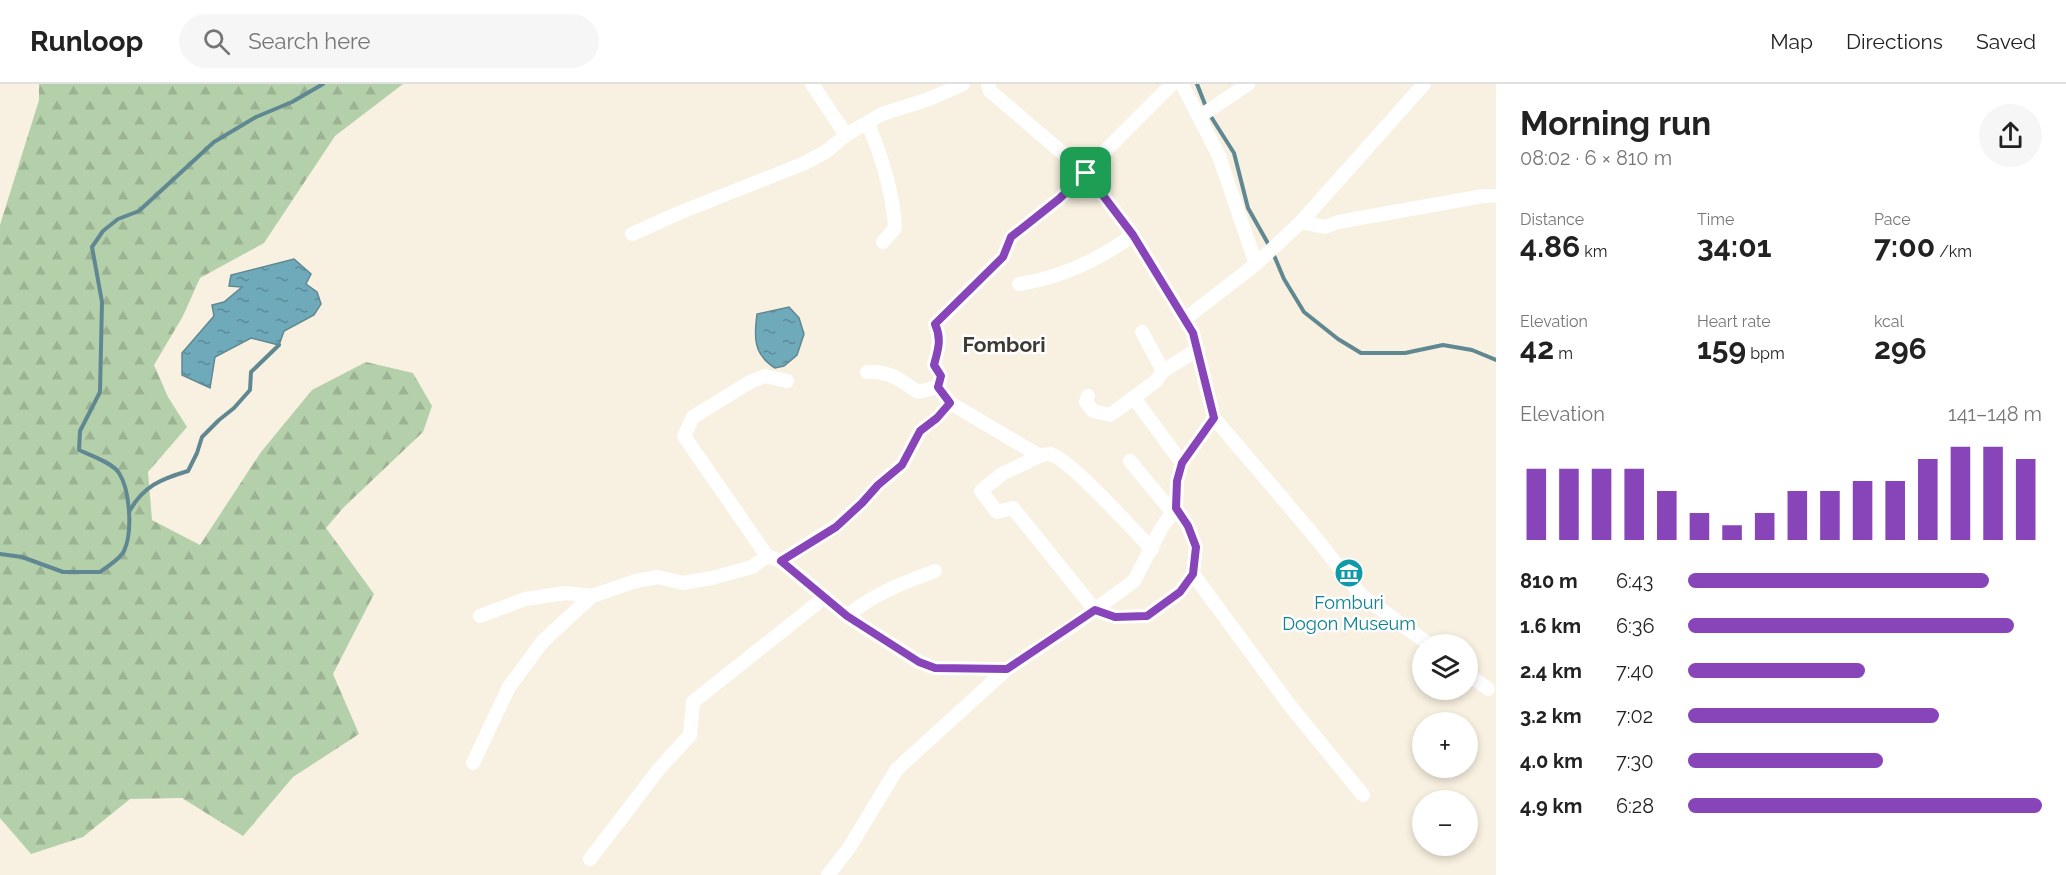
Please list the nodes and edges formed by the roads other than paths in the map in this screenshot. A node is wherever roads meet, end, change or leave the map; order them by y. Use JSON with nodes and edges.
{"nodes":[{"id":1,"x":812,"y":84,"type":"edge"},
{"id":2,"x":963,"y":84,"type":"edge"},
{"id":3,"x":988,"y":84,"type":"edge"},
{"id":4,"x":1172,"y":84,"type":"edge"},
{"id":5,"x":1182,"y":84,"type":"edge"},
{"id":6,"x":1248,"y":84,"type":"edge"},
{"id":7,"x":1424,"y":84,"type":"edge"},
{"id":8,"x":1199,"y":117,"type":"junction"},
{"id":9,"x":868,"y":124,"type":"junction"},
{"id":10,"x":846,"y":135,"type":"junction"},
{"id":11,"x":1085,"y":172,"type":"junction"},
{"id":12,"x":1496,"y":196,"type":"edge"},
{"id":13,"x":1301,"y":222,"type":"junction"},
{"id":14,"x":632,"y":234,"type":"dead end"},
{"id":15,"x":1133,"y":235,"type":"junction"},
{"id":16,"x":883,"y":242,"type":"dead end"},
{"id":17,"x":1256,"y":264,"type":"junction"},
{"id":18,"x":1019,"y":284,"type":"dead end"},
{"id":19,"x":1185,"y":319,"type":"junction"},
{"id":20,"x":1142,"y":332,"type":"dead end"},
{"id":21,"x":1198,"y":349,"type":"junction"},
{"id":22,"x":1163,"y":371,"type":"junction"},
{"id":23,"x":867,"y":372,"type":"dead end"},
{"id":24,"x":787,"y":381,"type":"dead end"},
{"id":25,"x":938,"y":387,"type":"junction"},
{"id":26,"x":1088,"y":396,"type":"dead end"},
{"id":27,"x":1134,"y":398,"type":"junction"},
{"id":28,"x":950,"y":403,"type":"junction"},
{"id":29,"x":1214,"y":418,"type":"junction"},
{"id":30,"x":1040,"y":456,"type":"junction"},
{"id":31,"x":1130,"y":461,"type":"dead end"},
{"id":32,"x":1182,"y":463,"type":"junction"},
{"id":33,"x":1176,"y":508,"type":"junction"},
{"id":34,"x":1152,"y":549,"type":"junction"},
{"id":35,"x":767,"y":556,"type":"junction"},
{"id":36,"x":781,"y":561,"type":"junction"},
{"id":37,"x":935,"y":571,"type":"dead end"},
{"id":38,"x":1193,"y":574,"type":"junction"},
{"id":39,"x":592,"y":596,"type":"junction"},
{"id":40,"x":825,"y":597,"type":"junction"},
{"id":41,"x":1095,"y":610,"type":"junction"},
{"id":42,"x":480,"y":616,"type":"dead end"},
{"id":43,"x":847,"y":616,"type":"junction"},
{"id":44,"x":1415,"y":634,"type":"edge"},
{"id":45,"x":1007,"y":669,"type":"junction"},
{"id":46,"x":1478,"y":681,"type":"edge"},
{"id":47,"x":1488,"y":689,"type":"dead end"},
{"id":48,"x":473,"y":763,"type":"dead end"},
{"id":49,"x":1363,"y":795,"type":"dead end"},
{"id":50,"x":590,"y":859,"type":"dead end"},
{"id":51,"x":828,"y":875,"type":"edge"}],
"edges":[{"from":1,"to":10,"type":"street"},
{"from":2,"to":9,"type":"street"},
{"from":3,"to":11,"type":"street"},
{"from":4,"to":11,"type":"street"},
{"from":5,"to":8,"type":"street"},
{"from":6,"to":8,"type":"street"},
{"from":7,"to":13,"type":"street"},
{"from":8,"to":17,"type":"street"},
{"from":9,"to":10,"type":"street"},
{"from":9,"to":16,"type":"street"},
{"from":10,"to":14,"type":"street"},
{"from":11,"to":15,"type":"street"},
{"from":11,"to":25,"type":"street"},
{"from":12,"to":13,"type":"street"},
{"from":13,"to":17,"type":"street"},
{"from":15,"to":18,"type":"street"},
{"from":15,"to":19,"type":"street"},
{"from":17,"to":19,"type":"street"},
{"from":19,"to":21,"type":"street"},
{"from":20,"to":22,"type":"street"},
{"from":21,"to":22,"type":"street"},
{"from":21,"to":29,"type":"street"},
{"from":22,"to":27,"type":"street"},
{"from":23,"to":25,"type":"street"},
{"from":24,"to":35,"type":"street"},
{"from":25,"to":28,"type":"street"},
{"from":26,"to":27,"type":"street"},
{"from":27,"to":32,"type":"street"},
{"from":28,"to":30,"type":"street"},
{"from":28,"to":36,"type":"street"},
{"from":29,"to":32,"type":"street"},
{"from":29,"to":44,"type":"street"},
{"from":30,"to":34,"type":"street"},
{"from":30,"to":41,"type":"street"},
{"from":31,"to":33,"type":"street"},
{"from":32,"to":33,"type":"street"},
{"from":33,"to":34,"type":"street"},
{"from":33,"to":38,"type":"street"},
{"from":34,"to":41,"type":"street"},
{"from":35,"to":36,"type":"street"},
{"from":35,"to":39,"type":"street"},
{"from":36,"to":40,"type":"street"},
{"from":37,"to":43,"type":"street"},
{"from":38,"to":41,"type":"street"},
{"from":38,"to":49,"type":"street"},
{"from":39,"to":42,"type":"street"},
{"from":39,"to":48,"type":"street"},
{"from":40,"to":43,"type":"street"},
{"from":40,"to":50,"type":"street"},
{"from":41,"to":45,"type":"street"},
{"from":43,"to":45,"type":"street"},
{"from":45,"to":51,"type":"street"},
{"from":46,"to":47,"type":"street"}]}
